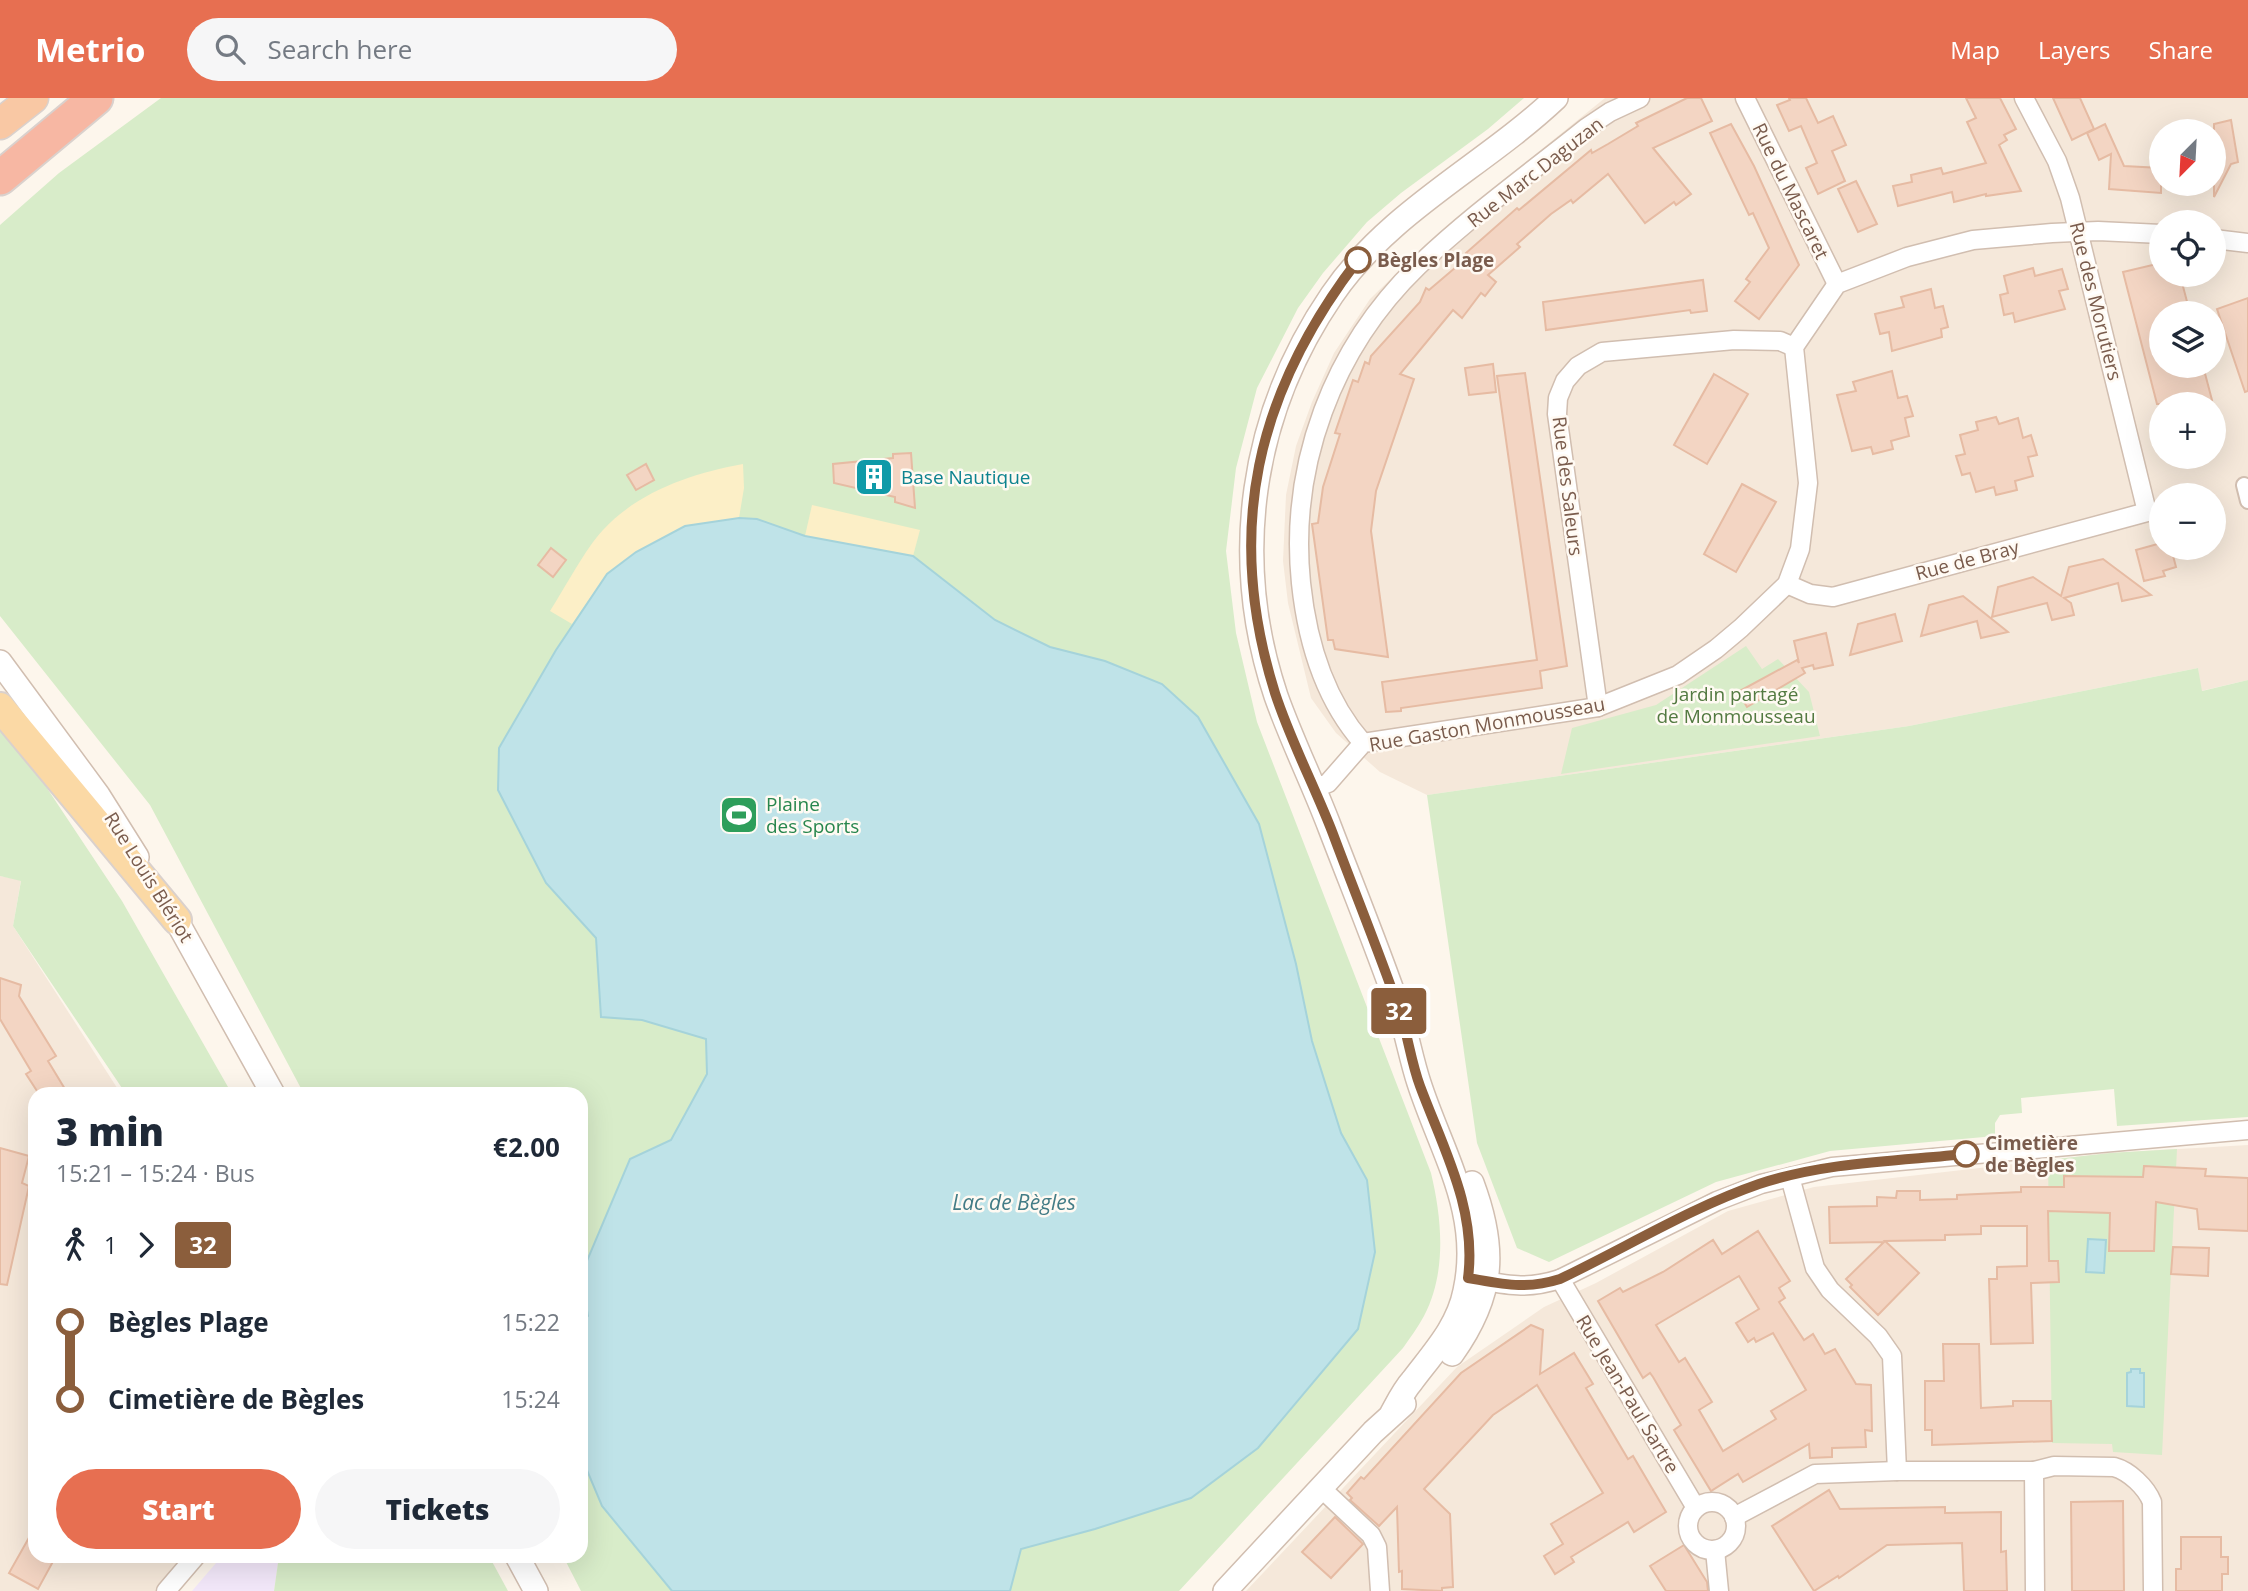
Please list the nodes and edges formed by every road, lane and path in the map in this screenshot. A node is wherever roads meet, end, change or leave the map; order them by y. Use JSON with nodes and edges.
{"nodes":[{"id":1,"x":33,"y":98,"type":"edge"},
{"id":2,"x":96,"y":98,"type":"edge"},
{"id":3,"x":1556,"y":98,"type":"edge"},
{"id":4,"x":1640,"y":98,"type":"edge"},
{"id":5,"x":1745,"y":98,"type":"edge"},
{"id":6,"x":2024,"y":98,"type":"edge"},
{"id":7,"x":0,"y":124,"type":"edge"},
{"id":8,"x":0,"y":178,"type":"edge"},
{"id":9,"x":2079,"y":231,"type":"junction"},
{"id":10,"x":2149,"y":234,"type":"edge"},
{"id":11,"x":2226,"y":240,"type":"edge"},
{"id":12,"x":2248,"y":243,"type":"edge"},
{"id":13,"x":1838,"y":284,"type":"junction"},
{"id":14,"x":1794,"y":347,"type":"junction"},
{"id":15,"x":2244,"y":485,"type":"dead end"},
{"id":16,"x":2248,"y":501,"type":"edge"},
{"id":17,"x":2147,"y":512,"type":"joint"},
{"id":18,"x":1787,"y":584,"type":"junction"},
{"id":19,"x":2,"y":667,"type":"edge"},
{"id":20,"x":0,"y":707,"type":"edge"},
{"id":21,"x":1598,"y":707,"type":"junction"},
{"id":22,"x":1363,"y":743,"type":"junction"},
{"id":23,"x":1315,"y":788,"type":"junction"},
{"id":24,"x":177,"y":920,"type":"junction"},
{"id":25,"x":269,"y":1087,"type":"edge"},
{"id":26,"x":2248,"y":1130,"type":"edge"},
{"id":27,"x":1790,"y":1177,"type":"junction"},
{"id":28,"x":1560,"y":1279,"type":"junction"},
{"id":29,"x":1477,"y":1280,"type":"junction"},
{"id":30,"x":1897,"y":1471,"type":"junction"},
{"id":31,"x":2034,"y":1471,"type":"junction"},
{"id":32,"x":1321,"y":1488,"type":"junction"},
{"id":33,"x":1696,"y":1508,"type":"junction"},
{"id":34,"x":1734,"y":1517,"type":"junction"},
{"id":35,"x":1715,"y":1550,"type":"junction"},
{"id":36,"x":190,"y":1563,"type":"edge"},
{"id":37,"x":521,"y":1563,"type":"edge"},
{"id":38,"x":166,"y":1591,"type":"edge"},
{"id":39,"x":536,"y":1591,"type":"edge"},
{"id":40,"x":1225,"y":1591,"type":"edge"},
{"id":41,"x":1380,"y":1591,"type":"edge"},
{"id":42,"x":1719,"y":1591,"type":"edge"},
{"id":43,"x":2035,"y":1591,"type":"edge"},
{"id":44,"x":2153,"y":1591,"type":"edge"}],
"edges":[{"from":1,"to":7,"type":"highway"},
{"from":2,"to":8,"type":"highway"},
{"from":3,"to":23,"type":"street"},
{"from":4,"to":22,"type":"street","name":"Rue Marc Daguzan"},
{"from":5,"to":13,"type":"street","name":"Rue du Mascaret"},
{"from":6,"to":9,"type":"street","name":"Rue des Morutiers"},
{"from":9,"to":10,"type":"street"},
{"from":9,"to":13,"type":"street"},
{"from":9,"to":17,"type":"street","name":"Rue des Morutiers"},
{"from":11,"to":12,"type":"street"},
{"from":13,"to":14,"type":"street"},
{"from":14,"to":18,"type":"street","name":"Rue Gaston Monmousseau"},
{"from":14,"to":21,"type":"street","name":"Rue des Saleurs"},
{"from":15,"to":16,"type":"street"},
{"from":17,"to":18,"type":"street","name":"Rue de Bray"},
{"from":18,"to":21,"type":"street","name":"Rue Gaston Monmousseau"},
{"from":19,"to":24,"type":"street","name":"Rue Louis Blériot"},
{"from":20,"to":24,"type":"main road"},
{"from":21,"to":22,"type":"street","name":"Rue Gaston Monmousseau"},
{"from":22,"to":23,"type":"street","name":"Rue Gaston Monmousseau"},
{"from":23,"to":29,"type":"street"},
{"from":24,"to":25,"type":"street","name":"Rue Louis Blériot"},
{"from":26,"to":27,"type":"street"},
{"from":27,"to":28,"type":"street"},
{"from":27,"to":30,"type":"street"},
{"from":28,"to":29,"type":"street"},
{"from":28,"to":33,"type":"street","name":"Rue Jean-Paul Sartre"},
{"from":29,"to":32,"type":"street"},
{"from":30,"to":31,"type":"street"},
{"from":30,"to":34,"type":"street"},
{"from":31,"to":43,"type":"street"},
{"from":31,"to":44,"type":"street"},
{"from":32,"to":40,"type":"street"},
{"from":32,"to":41,"type":"street"},
{"from":33,"to":34,"type":"street"},
{"from":33,"to":35,"type":"street"},
{"from":34,"to":35,"type":"street"},
{"from":35,"to":42,"type":"street"},
{"from":36,"to":38,"type":"street"},
{"from":37,"to":39,"type":"street"}]}
